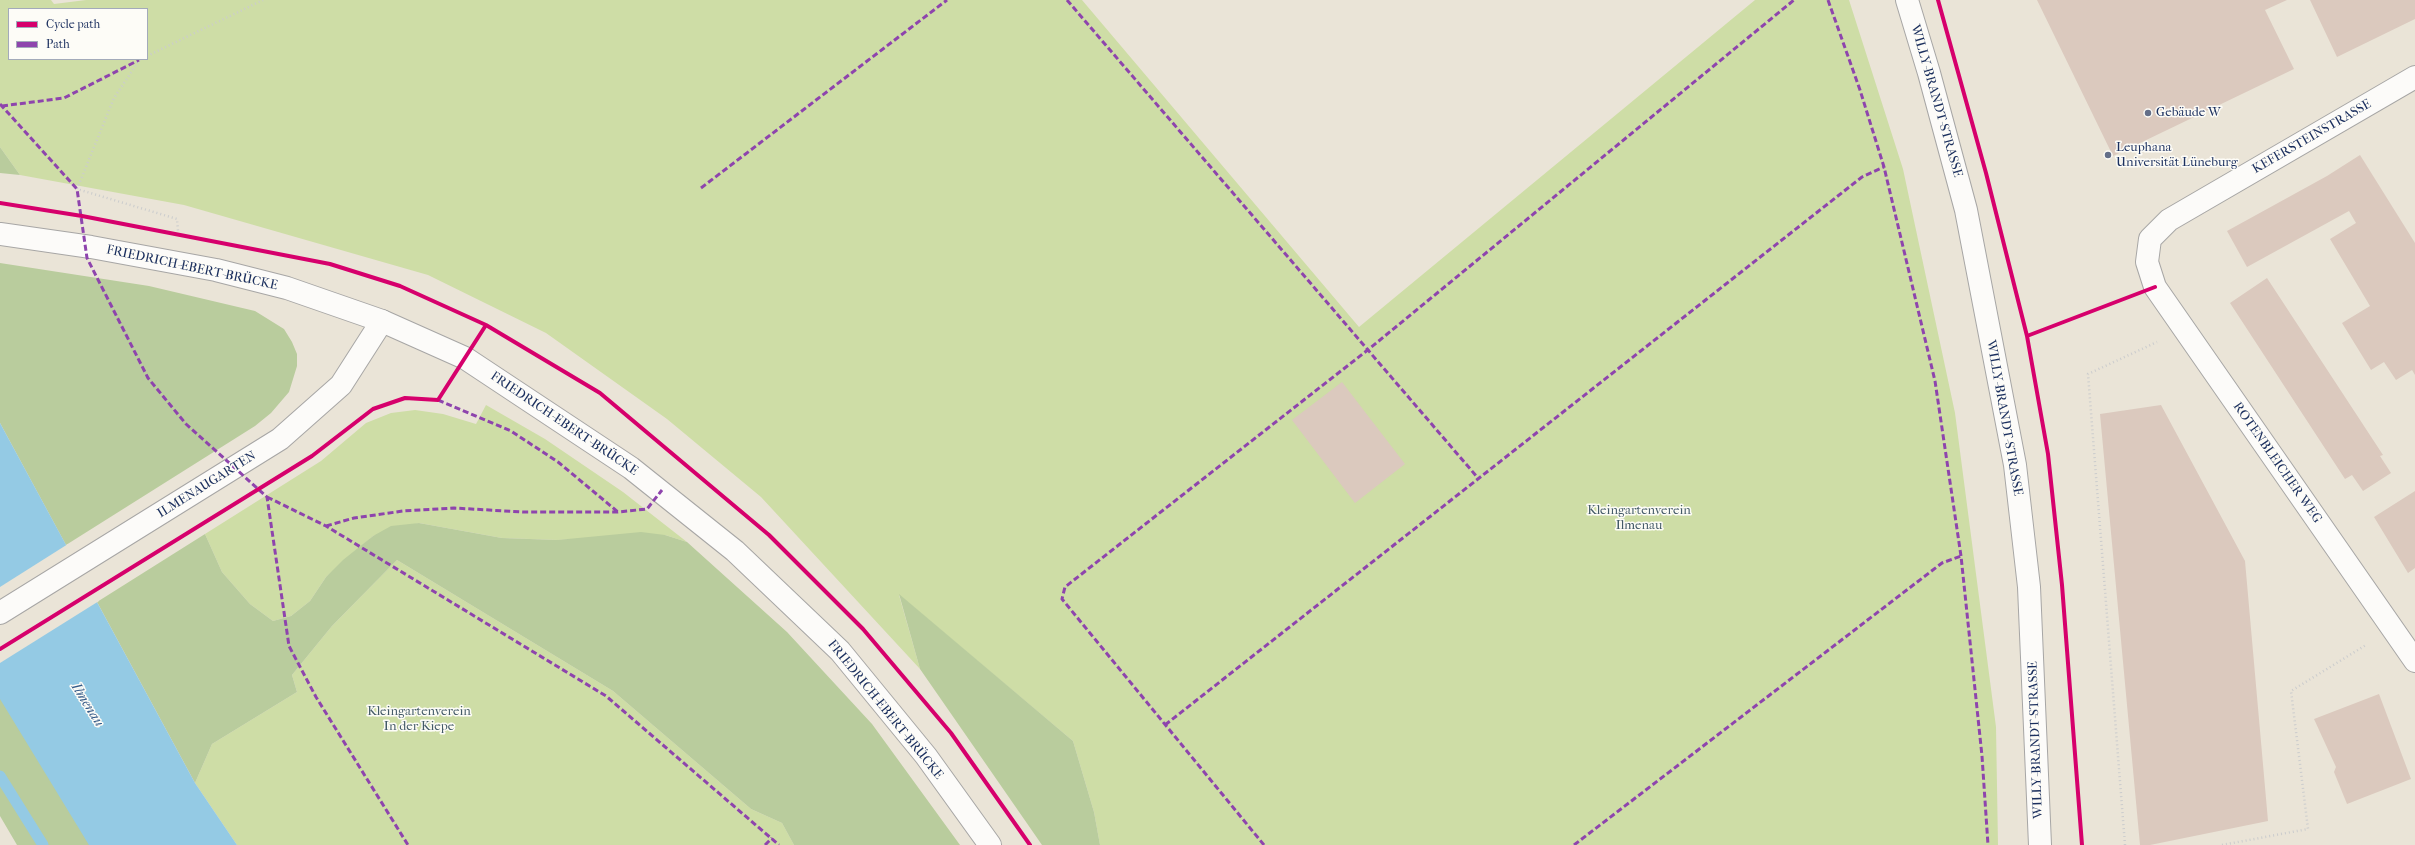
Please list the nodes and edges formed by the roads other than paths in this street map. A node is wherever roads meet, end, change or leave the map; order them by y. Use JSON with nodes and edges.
{"nodes":[{"id":1,"x":1907,"y":0,"type":"edge"},
{"id":2,"x":2415,"y":76,"type":"edge"},
{"id":3,"x":0,"y":234,"type":"edge"},
{"id":4,"x":2147,"y":262,"type":"joint"},
{"id":5,"x":382,"y":321,"type":"junction"},
{"id":6,"x":0,"y":613,"type":"edge"},
{"id":7,"x":2415,"y":661,"type":"edge"},
{"id":8,"x":990,"y":845,"type":"edge"},
{"id":9,"x":2040,"y":845,"type":"edge"}],
"edges":[{"from":1,"to":9,"type":"main road","name":"WILLY-BRANDT-STRASSE"},
{"from":2,"to":4,"type":"main road","name":"KEFERSTEINSTRASSE"},
{"from":3,"to":5,"type":"main road","name":"FRIEDRICH-EBERT-BRÜCKE"},
{"from":4,"to":7,"type":"main road","name":"ROTENBLEICHER WEG"},
{"from":5,"to":6,"type":"main road","name":"ILMENAUGARTEN"},
{"from":5,"to":8,"type":"main road","name":"FRIEDRICH-EBERT-BRÜCKE"}]}
